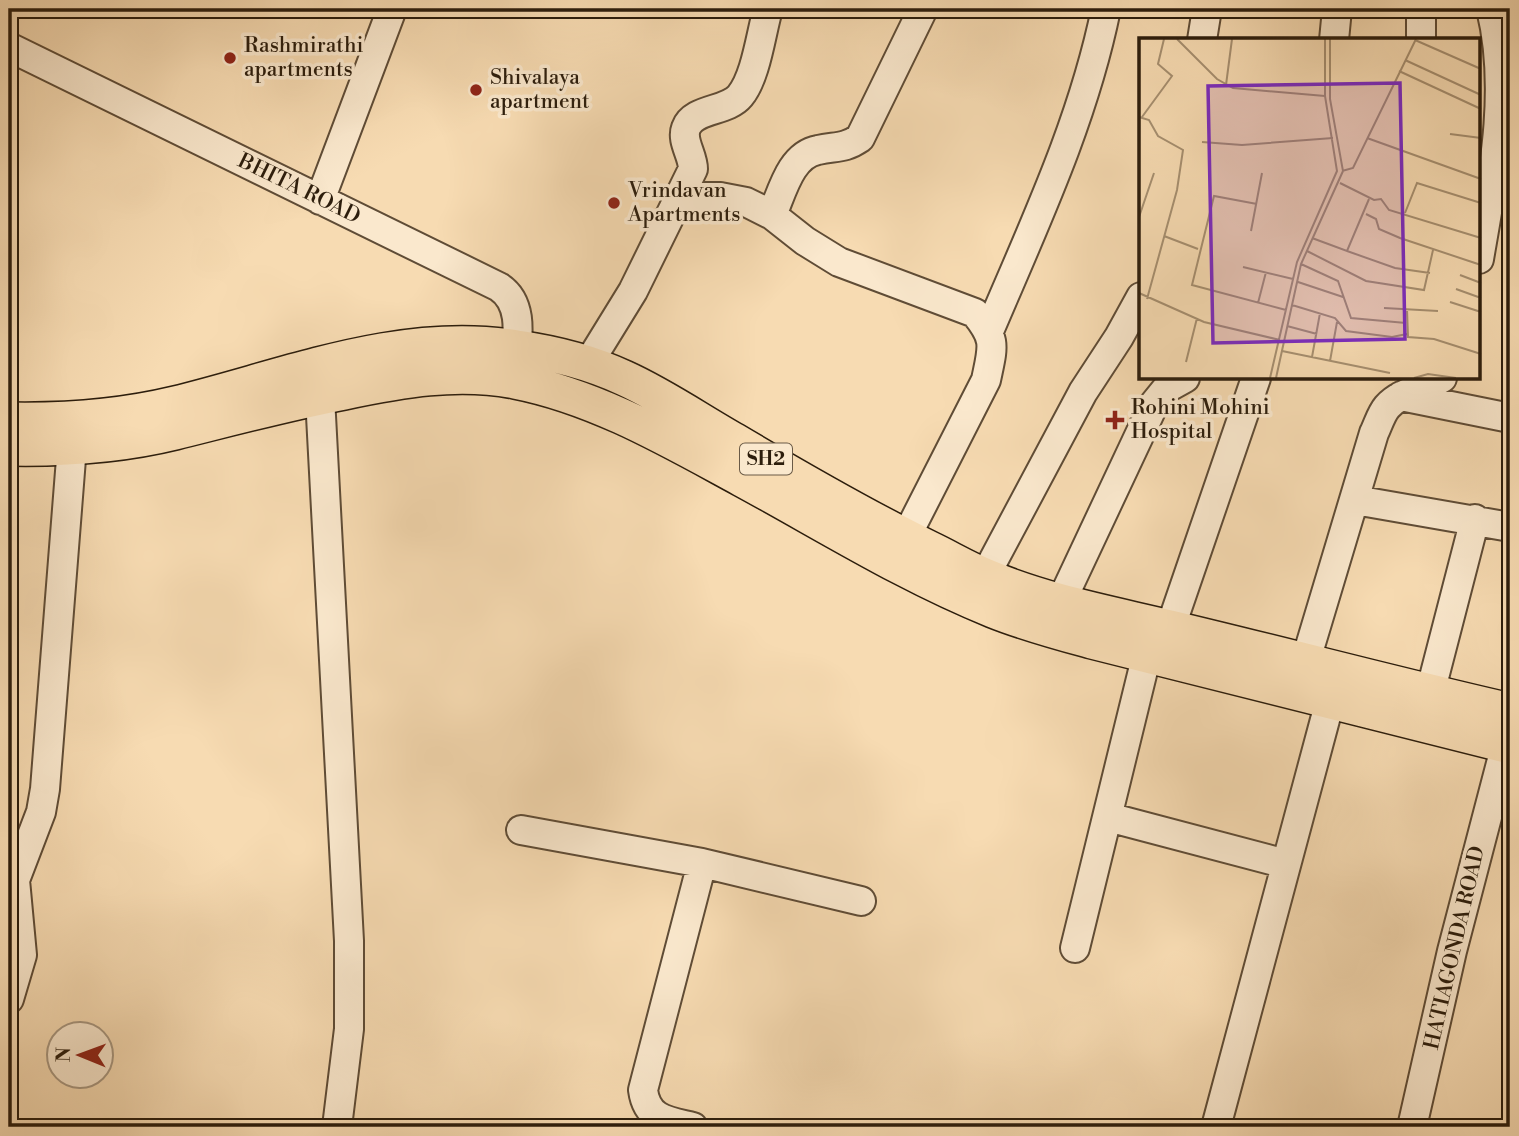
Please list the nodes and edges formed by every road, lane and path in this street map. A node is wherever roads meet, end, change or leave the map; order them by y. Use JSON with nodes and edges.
{"nodes":[{"id":1,"x":392,"y":9,"type":"edge"},
{"id":2,"x":768,"y":9,"type":"edge"},
{"id":3,"x":923,"y":9,"type":"edge"},
{"id":4,"x":1106,"y":9,"type":"edge"},
{"id":5,"x":1207,"y":9,"type":"edge"},
{"id":6,"x":1337,"y":9,"type":"edge"},
{"id":7,"x":1421,"y":9,"type":"edge"},
{"id":8,"x":1490,"y":9,"type":"edge"},
{"id":9,"x":1202,"y":38,"type":"edge"},
{"id":10,"x":1334,"y":38,"type":"edge"},
{"id":11,"x":1421,"y":38,"type":"edge"},
{"id":12,"x":9,"y":47,"type":"edge"},
{"id":13,"x":682,"y":195,"type":"junction"},
{"id":14,"x":320,"y":200,"type":"junction"},
{"id":15,"x":772,"y":215,"type":"junction"},
{"id":16,"x":1480,"y":252,"type":"edge"},
{"id":17,"x":1139,"y":301,"type":"edge"},
{"id":18,"x":989,"y":331,"type":"junction"},
{"id":19,"x":516,"y":364,"type":"junction"},
{"id":20,"x":588,"y":364,"type":"junction"},
{"id":21,"x":1181,"y":380,"type":"edge"},
{"id":22,"x":1254,"y":380,"type":"edge"},
{"id":23,"x":1439,"y":380,"type":"edge"},
{"id":24,"x":1401,"y":396,"type":"junction"},
{"id":25,"x":320,"y":397,"type":"junction"},
{"id":26,"x":1510,"y":418,"type":"edge"},
{"id":27,"x":9,"y":420,"type":"edge"},
{"id":28,"x":72,"y":446,"type":"junction"},
{"id":29,"x":9,"y":448,"type":"edge"},
{"id":30,"x":1355,"y":500,"type":"junction"},
{"id":31,"x":1475,"y":519,"type":"junction"},
{"id":32,"x":1510,"y":527,"type":"edge"},
{"id":33,"x":906,"y":537,"type":"junction"},
{"id":34,"x":985,"y":576,"type":"junction"},
{"id":35,"x":1060,"y":604,"type":"junction"},
{"id":36,"x":1170,"y":629,"type":"junction"},
{"id":37,"x":1147,"y":654,"type":"junction"},
{"id":38,"x":1305,"y":663,"type":"junction"},
{"id":39,"x":1430,"y":693,"type":"junction"},
{"id":40,"x":1330,"y":701,"type":"junction"},
{"id":41,"x":1509,"y":733,"type":"edge"},
{"id":42,"x":1108,"y":817,"type":"junction"},
{"id":43,"x":521,"y":830,"type":"dead end"},
{"id":44,"x":702,"y":863,"type":"junction"},
{"id":45,"x":1286,"y":864,"type":"junction"},
{"id":46,"x":861,"y":901,"type":"dead end"},
{"id":47,"x":1075,"y":948,"type":"dead end"},
{"id":48,"x":9,"y":999,"type":"edge"},
{"id":49,"x":337,"y":1127,"type":"edge"},
{"id":50,"x":693,"y":1127,"type":"edge"},
{"id":51,"x":1216,"y":1127,"type":"edge"},
{"id":52,"x":1412,"y":1127,"type":"edge"}],
"edges":[{"from":1,"to":14,"type":"street"},
{"from":2,"to":13,"type":"street"},
{"from":3,"to":15,"type":"street"},
{"from":4,"to":18,"type":"street"},
{"from":5,"to":9,"type":"street"},
{"from":6,"to":10,"type":"street"},
{"from":7,"to":11,"type":"street"},
{"from":8,"to":16,"type":"street"},
{"from":12,"to":14,"type":"street","name":"BHITA ROAD"},
{"from":13,"to":15,"type":"street"},
{"from":13,"to":20,"type":"street"},
{"from":14,"to":19,"type":"street","name":"BHITA ROAD"},
{"from":15,"to":18,"type":"street"},
{"from":17,"to":34,"type":"street"},
{"from":18,"to":33,"type":"street"},
{"from":19,"to":20,"type":"main road","number":"SH2"},
{"from":19,"to":25,"type":"main road","number":"SH2"},
{"from":19,"to":27,"type":"main road","number":"SH2"},
{"from":19,"to":37,"type":"main road","number":"SH2"},
{"from":20,"to":33,"type":"main road","number":"SH2"},
{"from":21,"to":35,"type":"street"},
{"from":22,"to":36,"type":"street"},
{"from":23,"to":24,"type":"street"},
{"from":24,"to":26,"type":"street"},
{"from":24,"to":30,"type":"street"},
{"from":25,"to":28,"type":"main road","number":"SH2"},
{"from":25,"to":49,"type":"street"},
{"from":28,"to":29,"type":"main road","number":"SH2"},
{"from":28,"to":48,"type":"street"},
{"from":30,"to":31,"type":"street"},
{"from":30,"to":38,"type":"street"},
{"from":31,"to":32,"type":"street"},
{"from":31,"to":39,"type":"street"},
{"from":33,"to":34,"type":"main road","number":"SH2"},
{"from":34,"to":35,"type":"main road","number":"SH2"},
{"from":35,"to":36,"type":"main road","number":"SH2"},
{"from":36,"to":38,"type":"main road","number":"SH2"},
{"from":37,"to":40,"type":"main road","number":"SH2"},
{"from":37,"to":42,"type":"street"},
{"from":38,"to":39,"type":"main road","number":"SH2"},
{"from":39,"to":41,"type":"main road","number":"SH2"},
{"from":40,"to":41,"type":"main road","number":"SH2"},
{"from":40,"to":45,"type":"street"},
{"from":41,"to":52,"type":"street","name":"HATIAGONDA ROAD"},
{"from":42,"to":45,"type":"street"},
{"from":42,"to":47,"type":"street"},
{"from":43,"to":44,"type":"street"},
{"from":44,"to":46,"type":"street"},
{"from":44,"to":50,"type":"street"},
{"from":45,"to":51,"type":"street"}]}
